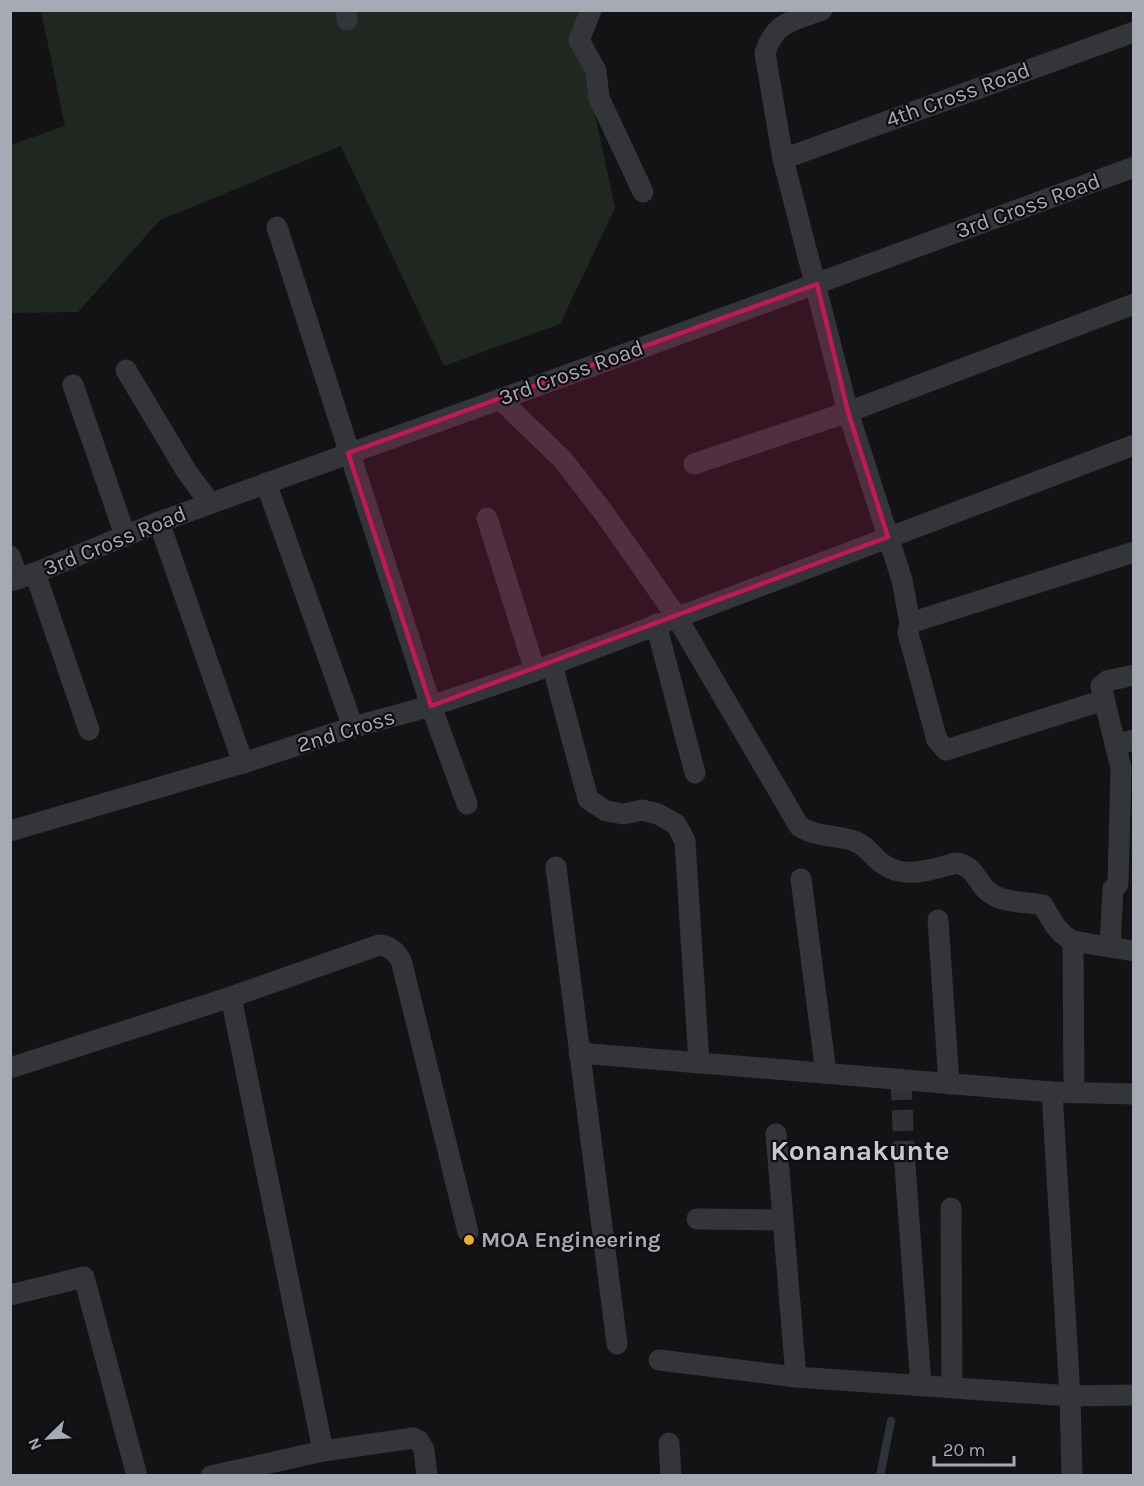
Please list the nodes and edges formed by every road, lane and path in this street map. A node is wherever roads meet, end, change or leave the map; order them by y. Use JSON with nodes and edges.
{"nodes":[{"id":1,"x":591,"y":10,"type":"edge"},
{"id":2,"x":822,"y":10,"type":"edge"},
{"id":3,"x":1134,"y":32,"type":"edge"},
{"id":4,"x":783,"y":159,"type":"junction"},
{"id":5,"x":1134,"y":167,"type":"edge"},
{"id":6,"x":644,"y":192,"type":"dead end"},
{"id":7,"x":277,"y":227,"type":"dead end"},
{"id":8,"x":817,"y":284,"type":"junction"},
{"id":9,"x":1134,"y":304,"type":"edge"},
{"id":10,"x":126,"y":370,"type":"dead end"},
{"id":11,"x":73,"y":385,"type":"dead end"},
{"id":12,"x":500,"y":399,"type":"junction"},
{"id":13,"x":848,"y":412,"type":"junction"},
{"id":14,"x":1134,"y":445,"type":"edge"},
{"id":15,"x":348,"y":453,"type":"junction"},
{"id":16,"x":694,"y":464,"type":"dead end"},
{"id":17,"x":266,"y":483,"type":"junction"},
{"id":18,"x":210,"y":503,"type":"junction"},
{"id":19,"x":487,"y":518,"type":"dead end"},
{"id":20,"x":159,"y":522,"type":"junction"},
{"id":21,"x":125,"y":534,"type":"junction"},
{"id":22,"x":888,"y":537,"type":"junction"},
{"id":23,"x":1134,"y":552,"type":"edge"},
{"id":24,"x":10,"y":556,"type":"edge"},
{"id":25,"x":21,"y":578,"type":"edge"},
{"id":26,"x":676,"y":616,"type":"junction"},
{"id":27,"x":910,"y":623,"type":"junction"},
{"id":28,"x":656,"y":624,"type":"junction"},
{"id":29,"x":544,"y":668,"type":"junction"},
{"id":30,"x":1134,"y":675,"type":"edge"},
{"id":31,"x":1104,"y":700,"type":"junction"},
{"id":32,"x":431,"y":706,"type":"junction"},
{"id":33,"x":353,"y":727,"type":"junction"},
{"id":34,"x":89,"y":730,"type":"dead end"},
{"id":35,"x":1124,"y":743,"type":"edge"},
{"id":36,"x":243,"y":763,"type":"junction"},
{"id":37,"x":695,"y":773,"type":"dead end"},
{"id":38,"x":467,"y":804,"type":"dead end"},
{"id":39,"x":10,"y":831,"type":"edge"},
{"id":40,"x":556,"y":867,"type":"dead end"},
{"id":41,"x":801,"y":879,"type":"dead end"},
{"id":42,"x":938,"y":920,"type":"dead end"},
{"id":43,"x":1073,"y":941,"type":"junction"},
{"id":44,"x":1110,"y":947,"type":"junction"},
{"id":45,"x":1134,"y":951,"type":"edge"},
{"id":46,"x":231,"y":997,"type":"junction"},
{"id":47,"x":579,"y":1053,"type":"junction"},
{"id":48,"x":699,"y":1063,"type":"junction"},
{"id":49,"x":10,"y":1068,"type":"edge"},
{"id":50,"x":826,"y":1073,"type":"junction"},
{"id":51,"x":950,"y":1084,"type":"junction"},
{"id":52,"x":1052,"y":1092,"type":"junction"},
{"id":53,"x":1074,"y":1093,"type":"junction"},
{"id":54,"x":1134,"y":1094,"type":"edge"},
{"id":55,"x":776,"y":1134,"type":"dead end"},
{"id":56,"x":904,"y":1152,"type":"tunnel mouth"},
{"id":57,"x":951,"y":1208,"type":"dead end"},
{"id":58,"x":697,"y":1219,"type":"dead end"},
{"id":59,"x":783,"y":1220,"type":"junction"},
{"id":60,"x":468,"y":1232,"type":"dead end"},
{"id":61,"x":10,"y":1295,"type":"edge"},
{"id":62,"x":616,"y":1344,"type":"dead end"},
{"id":63,"x":659,"y":1360,"type":"dead end"},
{"id":64,"x":796,"y":1377,"type":"junction"},
{"id":65,"x":921,"y":1385,"type":"junction"},
{"id":66,"x":952,"y":1388,"type":"junction"},
{"id":67,"x":1134,"y":1395,"type":"edge"},
{"id":68,"x":1070,"y":1396,"type":"junction"},
{"id":69,"x":669,"y":1443,"type":"dead end"},
{"id":70,"x":324,"y":1451,"type":"junction"},
{"id":71,"x":137,"y":1476,"type":"edge"},
{"id":72,"x":211,"y":1476,"type":"edge"},
{"id":73,"x":427,"y":1476,"type":"edge"},
{"id":74,"x":671,"y":1476,"type":"edge"},
{"id":75,"x":1072,"y":1476,"type":"edge"}],
"edges":[{"from":1,"to":6,"type":"street"},
{"from":2,"to":4,"type":"street"},
{"from":3,"to":4,"type":"street","name":"4th Cross Road"},
{"from":4,"to":8,"type":"street"},
{"from":5,"to":8,"type":"street","name":"3rd Cross Road"},
{"from":7,"to":15,"type":"street"},
{"from":8,"to":12,"type":"street","name":"3rd Cross Road"},
{"from":8,"to":13,"type":"street"},
{"from":9,"to":13,"type":"street"},
{"from":10,"to":18,"type":"street"},
{"from":11,"to":21,"type":"street"},
{"from":12,"to":15,"type":"street","name":"3rd Cross Road"},
{"from":12,"to":26,"type":"street"},
{"from":13,"to":16,"type":"street"},
{"from":13,"to":22,"type":"street"},
{"from":14,"to":22,"type":"street","name":"2nd Cross"},
{"from":15,"to":17,"type":"street","name":"3rd Cross Road"},
{"from":15,"to":32,"type":"street"},
{"from":17,"to":18,"type":"street","name":"3rd Cross Road"},
{"from":17,"to":33,"type":"street"},
{"from":18,"to":20,"type":"street","name":"3rd Cross Road"},
{"from":19,"to":29,"type":"street"},
{"from":20,"to":21,"type":"street","name":"3rd Cross Road"},
{"from":20,"to":36,"type":"street"},
{"from":21,"to":25,"type":"street","name":"3rd Cross Road"},
{"from":22,"to":26,"type":"street","name":"2nd Cross"},
{"from":22,"to":27,"type":"street"},
{"from":23,"to":27,"type":"street"},
{"from":24,"to":25,"type":"street"},
{"from":25,"to":34,"type":"street"},
{"from":26,"to":28,"type":"street","name":"2nd Cross"},
{"from":26,"to":43,"type":"street"},
{"from":27,"to":31,"type":"street"},
{"from":28,"to":29,"type":"street","name":"2nd Cross"},
{"from":28,"to":37,"type":"street"},
{"from":29,"to":32,"type":"street","name":"2nd Cross"},
{"from":29,"to":48,"type":"street"},
{"from":30,"to":31,"type":"street"},
{"from":31,"to":35,"type":"street"},
{"from":32,"to":33,"type":"street","name":"2nd Cross"},
{"from":32,"to":38,"type":"street"},
{"from":33,"to":36,"type":"street","name":"2nd Cross"},
{"from":35,"to":44,"type":"street"},
{"from":36,"to":39,"type":"street","name":"2nd Cross"},
{"from":40,"to":47,"type":"street"},
{"from":41,"to":50,"type":"street"},
{"from":42,"to":51,"type":"street"},
{"from":43,"to":44,"type":"street"},
{"from":43,"to":53,"type":"street"},
{"from":44,"to":45,"type":"street"},
{"from":46,"to":49,"type":"street"},
{"from":46,"to":60,"type":"street"},
{"from":46,"to":70,"type":"street"},
{"from":47,"to":48,"type":"street"},
{"from":47,"to":62,"type":"street"},
{"from":48,"to":50,"type":"street"},
{"from":50,"to":51,"type":"street"},
{"from":51,"to":52,"type":"street"},
{"from":52,"to":53,"type":"street"},
{"from":52,"to":68,"type":"street"},
{"from":53,"to":54,"type":"street"},
{"from":55,"to":59,"type":"street"},
{"from":56,"to":65,"type":"street"},
{"from":57,"to":66,"type":"street"},
{"from":58,"to":59,"type":"street"},
{"from":59,"to":64,"type":"street"},
{"from":61,"to":71,"type":"street"},
{"from":63,"to":64,"type":"street"},
{"from":64,"to":65,"type":"street"},
{"from":65,"to":66,"type":"street"},
{"from":66,"to":68,"type":"street"},
{"from":67,"to":68,"type":"street"},
{"from":68,"to":75,"type":"street"},
{"from":69,"to":74,"type":"street"},
{"from":70,"to":72,"type":"street"},
{"from":70,"to":73,"type":"street"}]}
